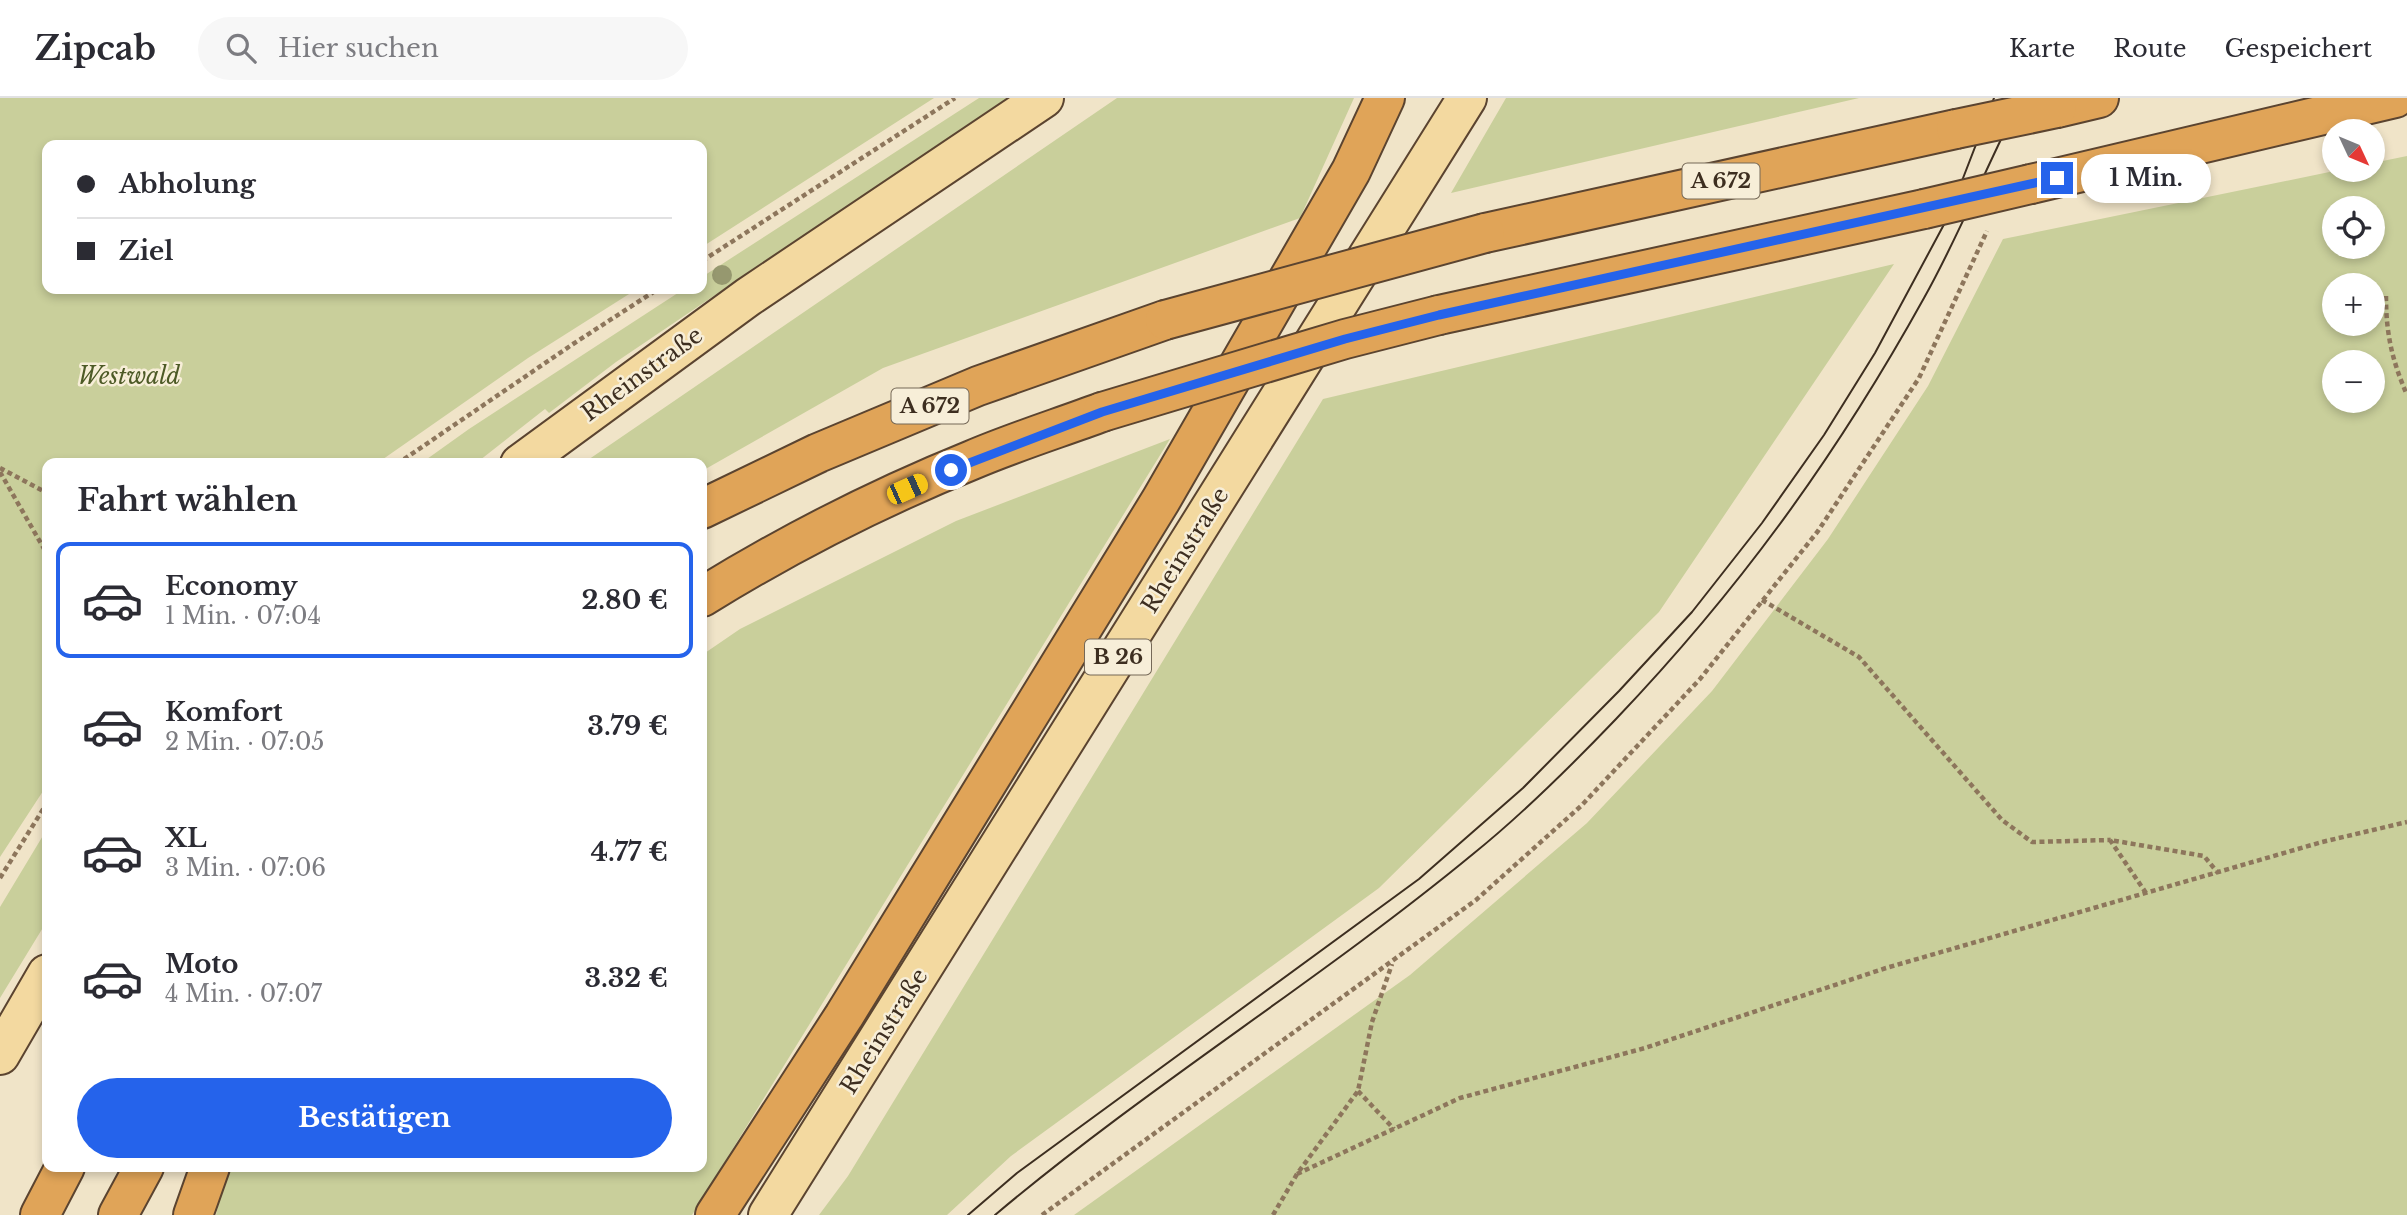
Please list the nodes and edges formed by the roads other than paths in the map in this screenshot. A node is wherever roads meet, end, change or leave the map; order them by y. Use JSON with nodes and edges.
{"nodes":[{"id":1,"x":1044,"y":98,"type":"edge"},
{"id":2,"x":1385,"y":98,"type":"edge"},
{"id":3,"x":1467,"y":98,"type":"edge"},
{"id":4,"x":2099,"y":98,"type":"edge"},
{"id":5,"x":2395,"y":98,"type":"edge"},
{"id":6,"x":528,"y":458,"type":"edge"},
{"id":7,"x":707,"y":507,"type":"edge"},
{"id":8,"x":707,"y":594,"type":"edge"},
{"id":9,"x":42,"y":983,"type":"edge"},
{"id":10,"x":0,"y":1055,"type":"edge"},
{"id":11,"x":62,"y":1172,"type":"edge"},
{"id":12,"x":141,"y":1172,"type":"edge"},
{"id":13,"x":208,"y":1172,"type":"edge"},
{"id":14,"x":40,"y":1215,"type":"edge"},
{"id":15,"x":118,"y":1215,"type":"edge"},
{"id":16,"x":192,"y":1215,"type":"edge"},
{"id":17,"x":715,"y":1215,"type":"edge"},
{"id":18,"x":768,"y":1215,"type":"edge"}],
"edges":[{"from":1,"to":6,"type":"main road","name":"Rheinstraße"},
{"from":2,"to":17,"type":"highway"},
{"from":3,"to":18,"type":"main road","name":"Rheinstraße","number":"B 26"},
{"from":4,"to":7,"type":"highway","number":"A 672","bridge":true},
{"from":5,"to":8,"type":"highway","bridge":true},
{"from":9,"to":10,"type":"main road"},
{"from":11,"to":14,"type":"highway"},
{"from":12,"to":15,"type":"highway"},
{"from":13,"to":16,"type":"highway"}]}
